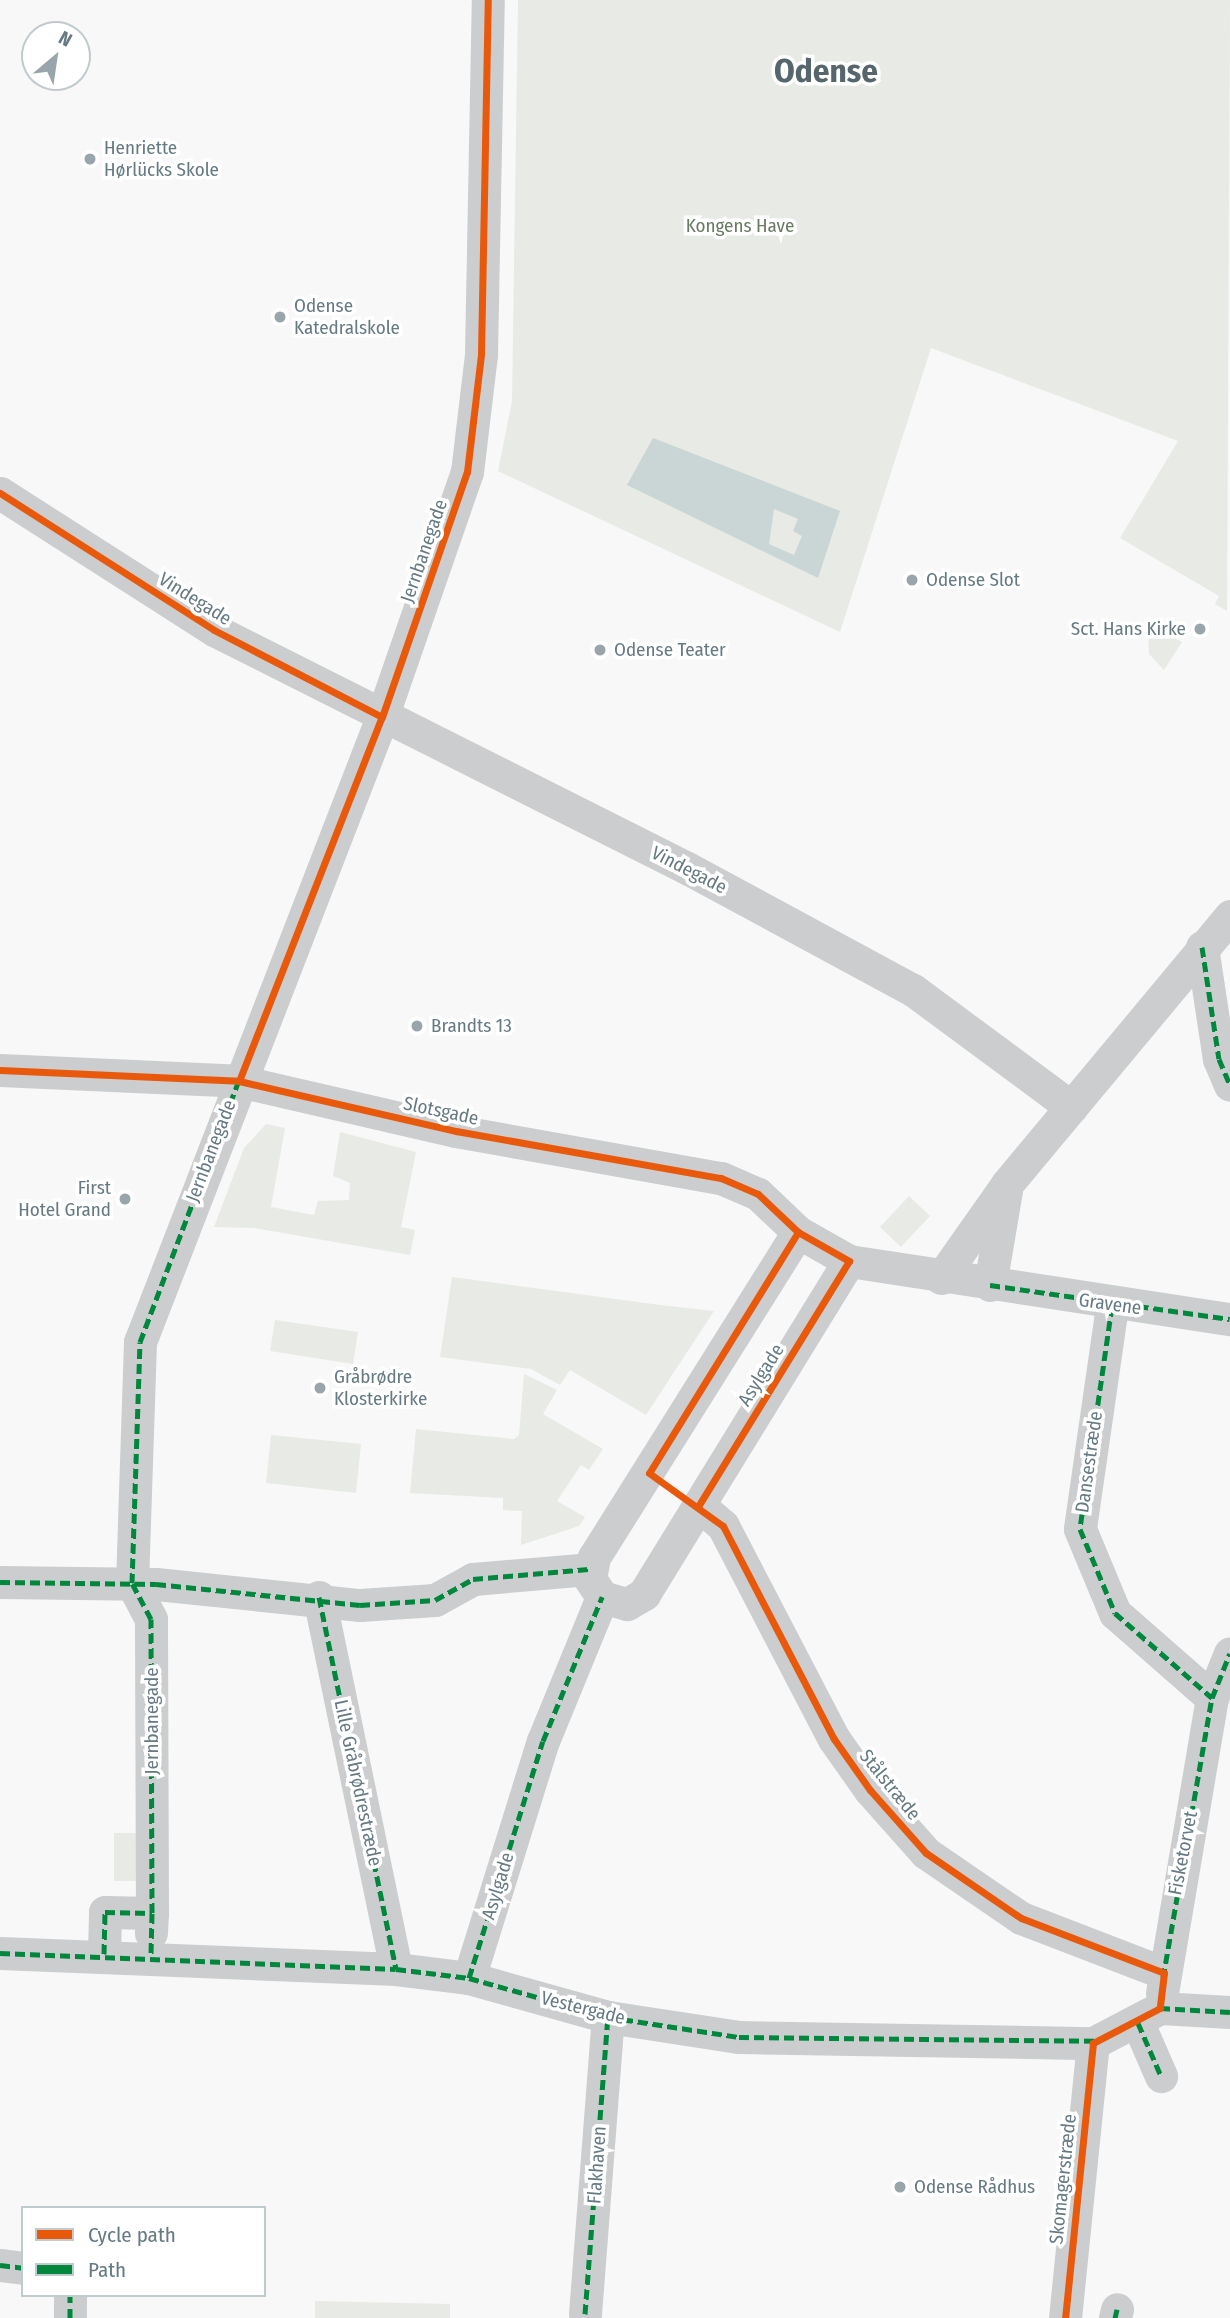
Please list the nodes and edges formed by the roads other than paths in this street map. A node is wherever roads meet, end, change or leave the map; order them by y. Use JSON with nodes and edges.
{"nodes":[{"id":1,"x":488,"y":0,"type":"edge"},
{"id":2,"x":0,"y":494,"type":"edge"},
{"id":3,"x":382,"y":717,"type":"junction"},
{"id":4,"x":1230,"y":916,"type":"edge"},
{"id":5,"x":1202,"y":947,"type":"junction"},
{"id":6,"x":0,"y":1070,"type":"edge"},
{"id":7,"x":239,"y":1081,"type":"junction"},
{"id":8,"x":1230,"y":1085,"type":"edge"},
{"id":9,"x":1071,"y":1107,"type":"junction"},
{"id":10,"x":1007,"y":1184,"type":"junction"},
{"id":11,"x":798,"y":1233,"type":"junction"},
{"id":12,"x":849,"y":1261,"type":"junction"},
{"id":13,"x":941,"y":1278,"type":"junction"},
{"id":14,"x":990,"y":1285,"type":"junction"},
{"id":15,"x":1112,"y":1306,"type":"junction"},
{"id":16,"x":1230,"y":1319,"type":"edge"},
{"id":17,"x":699,"y":1505,"type":"junction"},
{"id":18,"x":0,"y":1582,"type":"edge"},
{"id":19,"x":132,"y":1583,"type":"junction"},
{"id":20,"x":596,"y":1583,"type":"junction"},
{"id":21,"x":320,"y":1597,"type":"junction"},
{"id":22,"x":1230,"y":1653,"type":"edge"},
{"id":23,"x":1212,"y":1698,"type":"junction"},
{"id":24,"x":152,"y":1913,"type":"junction"},
{"id":25,"x":0,"y":1953,"type":"edge"},
{"id":26,"x":104,"y":1954,"type":"junction"},
{"id":27,"x":151,"y":1955,"type":"junction"},
{"id":28,"x":396,"y":1969,"type":"junction"},
{"id":29,"x":1164,"y":1973,"type":"junction"},
{"id":30,"x":470,"y":1978,"type":"junction"},
{"id":31,"x":1230,"y":2012,"type":"edge"},
{"id":32,"x":1149,"y":2016,"type":"junction"},
{"id":33,"x":608,"y":2017,"type":"junction"},
{"id":34,"x":1093,"y":2043,"type":"junction"},
{"id":35,"x":1161,"y":2076,"type":"dead end"},
{"id":36,"x":0,"y":2265,"type":"edge"},
{"id":37,"x":21,"y":2268,"type":"edge"},
{"id":38,"x":70,"y":2297,"type":"edge"},
{"id":39,"x":585,"y":2314,"type":"dead end"},
{"id":40,"x":70,"y":2318,"type":"edge"},
{"id":41,"x":1065,"y":2318,"type":"edge"}],
"edges":[{"from":1,"to":3,"type":"street","name":"Jernbanegade"},
{"from":2,"to":3,"type":"street","name":"Vindegade"},
{"from":3,"to":7,"type":"street","name":"Jernbanegade"},
{"from":3,"to":9,"type":"street","name":"Vindegade"},
{"from":4,"to":5,"type":"street"},
{"from":5,"to":8,"type":"street"},
{"from":5,"to":9,"type":"street"},
{"from":6,"to":7,"type":"street","name":"Slotsgade"},
{"from":7,"to":11,"type":"street","name":"Slotsgade"},
{"from":7,"to":19,"type":"street","name":"Jernbanegade"},
{"from":9,"to":10,"type":"street"},
{"from":10,"to":13,"type":"street"},
{"from":10,"to":14,"type":"street"},
{"from":11,"to":12,"type":"street","name":"Slotsgade"},
{"from":11,"to":20,"type":"street","name":"Asylgade"},
{"from":12,"to":13,"type":"street"},
{"from":12,"to":17,"type":"street","name":"Asylgade"},
{"from":13,"to":14,"type":"street"},
{"from":14,"to":15,"type":"street","name":"Gravene"},
{"from":15,"to":16,"type":"street","name":"Gravene"},
{"from":15,"to":23,"type":"street","name":"Dansestræde"},
{"from":17,"to":20,"type":"street","name":"Asylgade"},
{"from":17,"to":29,"type":"street","name":"Stålstræde"},
{"from":18,"to":19,"type":"street"},
{"from":19,"to":21,"type":"street"},
{"from":19,"to":24,"type":"street","name":"Jernbanegade"},
{"from":20,"to":21,"type":"street"},
{"from":20,"to":30,"type":"street","name":"Asylgade"},
{"from":21,"to":28,"type":"street","name":"Lille Gråbrødrestræde"},
{"from":22,"to":23,"type":"street","name":"Fisketorvet"},
{"from":23,"to":29,"type":"street","name":"Fisketorvet"},
{"from":24,"to":26,"type":"street"},
{"from":24,"to":27,"type":"street","name":"Jernbanegade"},
{"from":25,"to":26,"type":"street","name":"Vestergade"},
{"from":26,"to":27,"type":"street","name":"Vestergade"},
{"from":27,"to":28,"type":"street","name":"Vestergade"},
{"from":28,"to":30,"type":"street","name":"Vestergade"},
{"from":29,"to":32,"type":"street","name":"Fisketorvet"},
{"from":30,"to":33,"type":"street","name":"Vestergade"},
{"from":31,"to":32,"type":"street"},
{"from":32,"to":34,"type":"street","name":"Vestergade"},
{"from":32,"to":35,"type":"street"},
{"from":33,"to":34,"type":"street","name":"Vestergade"},
{"from":33,"to":39,"type":"street","name":"Flakhaven"},
{"from":34,"to":41,"type":"street","name":"Skomagerstræde"},
{"from":36,"to":37,"type":"street"},
{"from":38,"to":40,"type":"street"}]}
